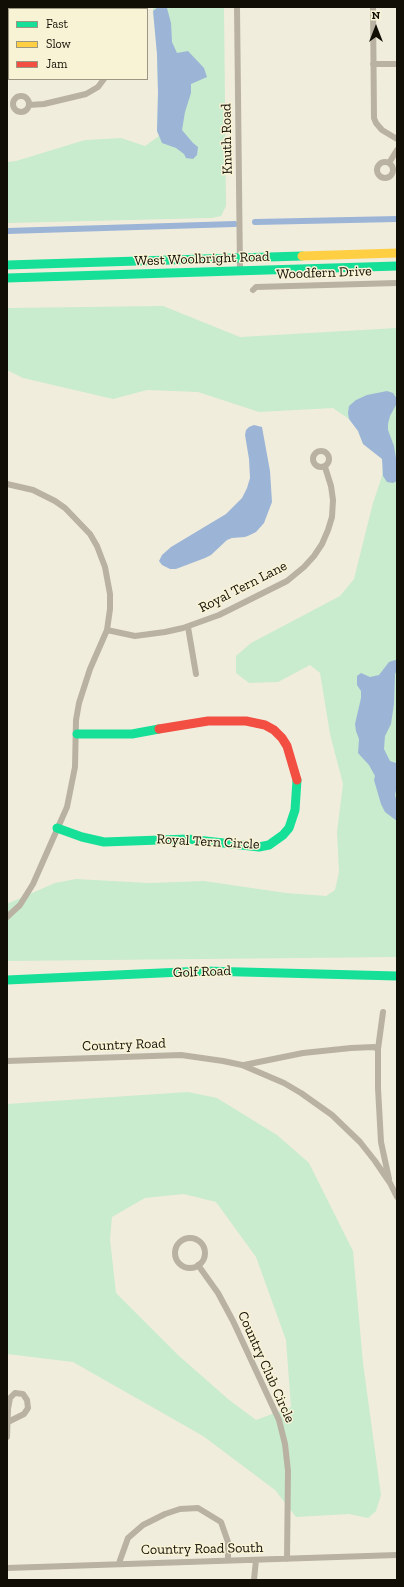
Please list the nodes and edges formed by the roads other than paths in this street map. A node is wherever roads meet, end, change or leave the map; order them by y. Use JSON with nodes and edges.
{"nodes":[{"id":1,"x":8,"y":7,"type":"edge"},
{"id":2,"x":237,"y":7,"type":"edge"},
{"id":3,"x":373,"y":7,"type":"edge"},
{"id":4,"x":7,"y":20,"type":"edge"},
{"id":5,"x":373,"y":64,"type":"junction"},
{"id":6,"x":397,"y":64,"type":"edge"},
{"id":7,"x":103,"y":80,"type":"edge"},
{"id":8,"x":29,"y":106,"type":"dead end"},
{"id":9,"x":397,"y":139,"type":"edge"},
{"id":10,"x":397,"y":150,"type":"edge"},
{"id":11,"x":389,"y":164,"type":"dead end"},
{"id":12,"x":397,"y":253,"type":"edge"},
{"id":13,"x":240,"y":258,"type":"junction"},
{"id":14,"x":7,"y":265,"type":"edge"},
{"id":15,"x":397,"y":266,"type":"edge"},
{"id":16,"x":240,"y":271,"type":"junction"},
{"id":17,"x":7,"y":278,"type":"edge"},
{"id":18,"x":397,"y":283,"type":"edge"},
{"id":19,"x":253,"y":290,"type":"dead end"},
{"id":20,"x":325,"y":467,"type":"dead end"},
{"id":21,"x":7,"y":484,"type":"edge"},
{"id":22,"x":188,"y":627,"type":"junction"},
{"id":23,"x":107,"y":630,"type":"junction"},
{"id":24,"x":196,"y":674,"type":"dead end"},
{"id":25,"x":77,"y":734,"type":"junction"},
{"id":26,"x":57,"y":828,"type":"junction"},
{"id":27,"x":7,"y":917,"type":"edge"},
{"id":28,"x":397,"y":976,"type":"edge"},
{"id":29,"x":7,"y":980,"type":"edge"},
{"id":30,"x":383,"y":1012,"type":"dead end"},
{"id":31,"x":378,"y":1049,"type":"junction"},
{"id":32,"x":7,"y":1061,"type":"edge"},
{"id":33,"x":242,"y":1065,"type":"junction"},
{"id":34,"x":390,"y":1182,"type":"junction"},
{"id":35,"x":397,"y":1197,"type":"edge"},
{"id":36,"x":198,"y":1265,"type":"junction"},
{"id":37,"x":8,"y":1422,"type":"junction"},
{"id":38,"x":7,"y":1437,"type":"edge"},
{"id":39,"x":397,"y":1555,"type":"edge"},
{"id":40,"x":228,"y":1560,"type":"junction"},
{"id":41,"x":256,"y":1560,"type":"junction"},
{"id":42,"x":287,"y":1560,"type":"junction"},
{"id":43,"x":119,"y":1563,"type":"junction"},
{"id":44,"x":7,"y":1568,"type":"edge"},
{"id":45,"x":254,"y":1580,"type":"edge"}],
"edges":[{"from":1,"to":4,"type":"street"},
{"from":2,"to":13,"type":"street","name":"Knuth Road"},
{"from":3,"to":5,"type":"street"},
{"from":5,"to":6,"type":"street"},
{"from":5,"to":9,"type":"street"},
{"from":7,"to":8,"type":"street"},
{"from":10,"to":11,"type":"street"},
{"from":12,"to":13,"type":"street","name":"West Woolbright Road"},
{"from":13,"to":14,"type":"street","name":"West Woolbright Road"},
{"from":13,"to":16,"type":"street","name":"Knuth Road"},
{"from":15,"to":16,"type":"street","name":"West Woolbright Road"},
{"from":16,"to":17,"type":"street","name":"West Woolbright Road"},
{"from":18,"to":19,"type":"street","name":"Woodfern Drive"},
{"from":20,"to":22,"type":"street","name":"Royal Tern Lane"},
{"from":21,"to":23,"type":"street"},
{"from":22,"to":23,"type":"street","name":"Royal Tern Lane"},
{"from":22,"to":24,"type":"street"},
{"from":23,"to":25,"type":"street"},
{"from":25,"to":26,"type":"street"},
{"from":25,"to":26,"type":"street","name":"Royal Tern Circle"},
{"from":26,"to":27,"type":"street"},
{"from":28,"to":29,"type":"street","name":"Golf Road"},
{"from":30,"to":31,"type":"street"},
{"from":31,"to":33,"type":"street","name":"Country Road"},
{"from":31,"to":34,"type":"street"},
{"from":32,"to":33,"type":"street","name":"Country Road"},
{"from":33,"to":34,"type":"street","name":"Country Road"},
{"from":34,"to":35,"type":"street"},
{"from":36,"to":36,"type":"street"},
{"from":36,"to":42,"type":"street","name":"Country Club Circle"},
{"from":37,"to":37,"type":"street"},
{"from":37,"to":38,"type":"street"},
{"from":39,"to":42,"type":"street","name":"Country Road South"},
{"from":40,"to":41,"type":"street","name":"Country Road South"},
{"from":40,"to":43,"type":"street","name":"Country Road South"},
{"from":40,"to":43,"type":"street"},
{"from":41,"to":42,"type":"street","name":"Country Road South"},
{"from":41,"to":45,"type":"street"},
{"from":43,"to":44,"type":"street","name":"Country Road South"}]}
